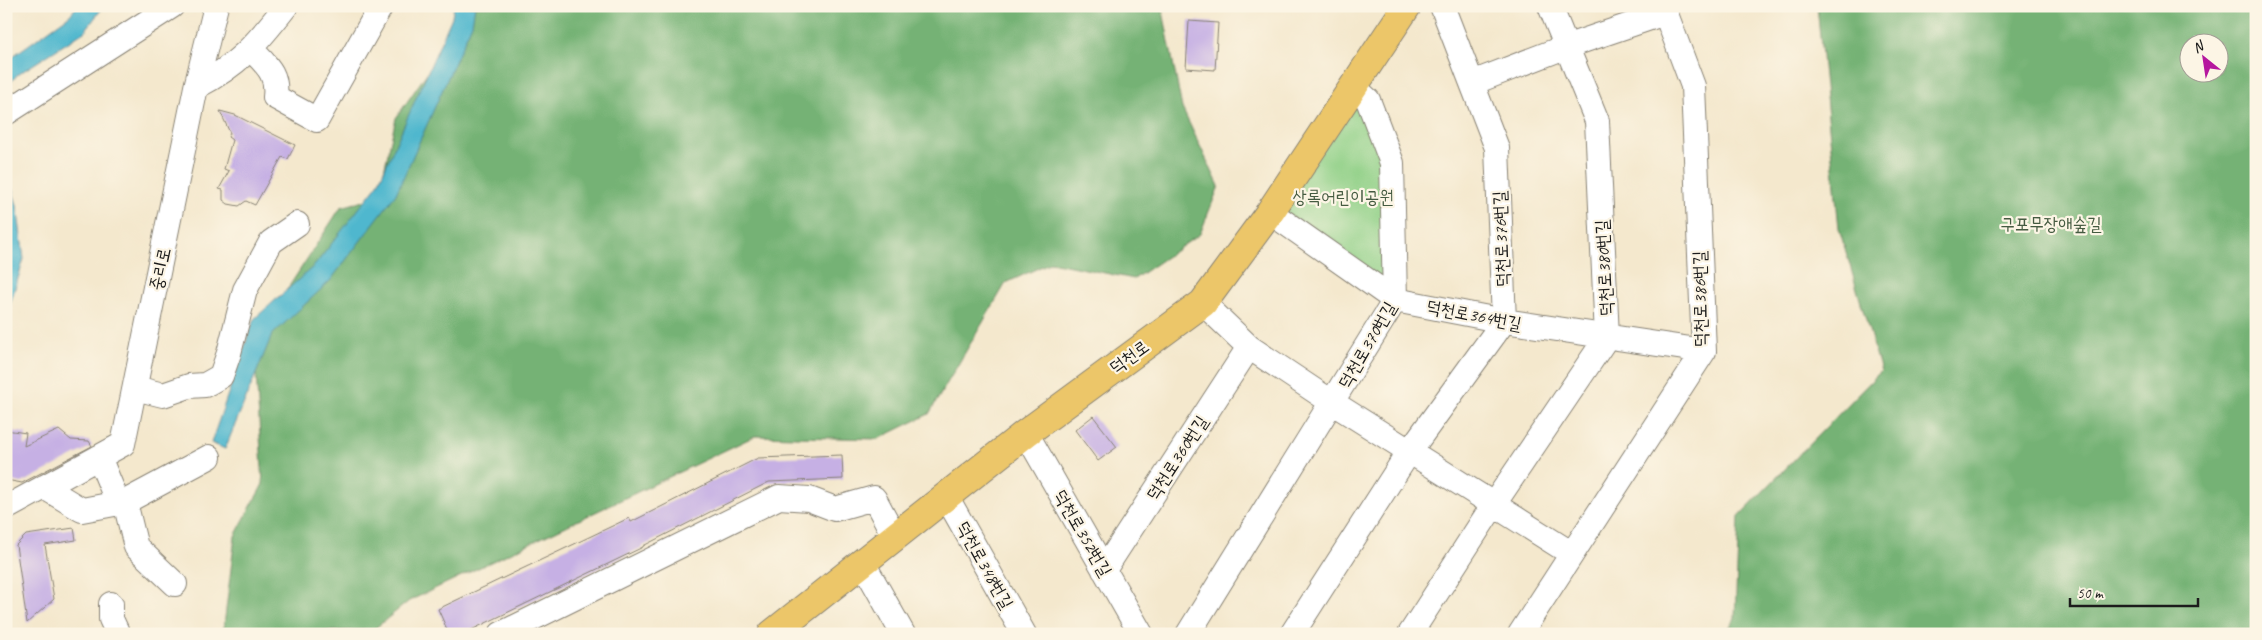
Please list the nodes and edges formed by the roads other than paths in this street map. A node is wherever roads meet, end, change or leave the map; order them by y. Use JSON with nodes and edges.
{"nodes":[{"id":1,"x":172,"y":6,"type":"edge"},
{"id":2,"x":216,"y":6,"type":"edge"},
{"id":3,"x":286,"y":6,"type":"edge"},
{"id":4,"x":381,"y":6,"type":"edge"},
{"id":5,"x":1407,"y":6,"type":"edge"},
{"id":6,"x":1442,"y":6,"type":"edge"},
{"id":7,"x":1550,"y":6,"type":"edge"},
{"id":8,"x":1664,"y":10,"type":"edge"},
{"id":9,"x":1565,"y":46,"type":"junction"},
{"id":10,"x":250,"y":49,"type":"junction"},
{"id":11,"x":1472,"y":83,"type":"junction"},
{"id":12,"x":196,"y":87,"type":"junction"},
{"id":13,"x":1354,"y":87,"type":"junction"},
{"id":14,"x":6,"y":113,"type":"edge"},
{"id":15,"x":1270,"y":212,"type":"junction"},
{"id":16,"x":297,"y":224,"type":"dead end"},
{"id":17,"x":1395,"y":300,"type":"junction"},
{"id":18,"x":1203,"y":303,"type":"junction"},
{"id":19,"x":1504,"y":321,"type":"junction"},
{"id":20,"x":1607,"y":337,"type":"junction"},
{"id":21,"x":1249,"y":347,"type":"junction"},
{"id":22,"x":1704,"y":351,"type":"junction"},
{"id":23,"x":135,"y":388,"type":"junction"},
{"id":24,"x":1333,"y":403,"type":"junction"},
{"id":25,"x":1026,"y":433,"type":"junction"},
{"id":26,"x":1410,"y":452,"type":"junction"},
{"id":27,"x":99,"y":457,"type":"junction"},
{"id":28,"x":209,"y":457,"type":"dead end"},
{"id":29,"x":44,"y":487,"type":"junction"},
{"id":30,"x":946,"y":496,"type":"junction"},
{"id":31,"x":121,"y":502,"type":"junction"},
{"id":32,"x":1494,"y":504,"type":"junction"},
{"id":33,"x":6,"y":508,"type":"edge"},
{"id":34,"x":895,"y":537,"type":"junction"},
{"id":35,"x":1572,"y":554,"type":"junction"},
{"id":36,"x":863,"y":563,"type":"junction"},
{"id":37,"x":1104,"y":570,"type":"junction"},
{"id":38,"x":176,"y":584,"type":"dead end"},
{"id":39,"x":111,"y":604,"type":"dead end"},
{"id":40,"x":781,"y":631,"type":"edge"},
{"id":41,"x":118,"y":634,"type":"edge"},
{"id":42,"x":501,"y":634,"type":"edge"},
{"id":43,"x":903,"y":634,"type":"edge"},
{"id":44,"x":1024,"y":634,"type":"edge"},
{"id":45,"x":1141,"y":634,"type":"edge"},
{"id":46,"x":1188,"y":634,"type":"edge"},
{"id":47,"x":1292,"y":634,"type":"edge"},
{"id":48,"x":1410,"y":634,"type":"edge"},
{"id":49,"x":1520,"y":634,"type":"edge"}],
"edges":[{"from":1,"to":14,"type":"street"},
{"from":2,"to":12,"type":"street","name":"중리로"},
{"from":3,"to":10,"type":"street"},
{"from":4,"to":10,"type":"street"},
{"from":5,"to":13,"type":"main road","name":"덕천로"},
{"from":6,"to":11,"type":"street","name":"덕천로376번길"},
{"from":7,"to":9,"type":"street","name":"덕천로380번길"},
{"from":8,"to":9,"type":"street"},
{"from":8,"to":22,"type":"street","name":"덕천로386번길"},
{"from":9,"to":11,"type":"street"},
{"from":9,"to":20,"type":"street","name":"덕천로380번길"},
{"from":10,"to":12,"type":"street"},
{"from":11,"to":19,"type":"street","name":"덕천로376번길"},
{"from":12,"to":23,"type":"street","name":"중리로"},
{"from":13,"to":15,"type":"main road","name":"덕천로"},
{"from":13,"to":17,"type":"street","name":"덕천로370번길"},
{"from":15,"to":17,"type":"street","name":"덕천로364번길"},
{"from":15,"to":18,"type":"main road","name":"덕천로"},
{"from":16,"to":23,"type":"street"},
{"from":17,"to":19,"type":"street","name":"덕천로364번길"},
{"from":17,"to":24,"type":"street","name":"덕천로370번길"},
{"from":18,"to":21,"type":"street"},
{"from":18,"to":25,"type":"main road","name":"덕천로"},
{"from":19,"to":20,"type":"street","name":"덕천로364번길"},
{"from":19,"to":26,"type":"street"},
{"from":20,"to":22,"type":"street","name":"덕천로364번길"},
{"from":20,"to":32,"type":"street","name":"덕천로380번길"},
{"from":21,"to":24,"type":"street"},
{"from":21,"to":37,"type":"street","name":"덕천로360번길"},
{"from":22,"to":35,"type":"street","name":"덕천로386번길"},
{"from":23,"to":27,"type":"street","name":"중리로"},
{"from":24,"to":26,"type":"street","name":"덕천로370번길"},
{"from":24,"to":46,"type":"street","name":"덕천로370번길"},
{"from":25,"to":30,"type":"main road","name":"덕천로"},
{"from":25,"to":37,"type":"street","name":"덕천로352번길"},
{"from":26,"to":32,"type":"street"},
{"from":26,"to":47,"type":"street"},
{"from":27,"to":29,"type":"street","name":"중리로"},
{"from":27,"to":31,"type":"street"},
{"from":28,"to":31,"type":"street"},
{"from":29,"to":31,"type":"street"},
{"from":29,"to":33,"type":"street","name":"중리로"},
{"from":30,"to":34,"type":"main road","name":"덕천로"},
{"from":30,"to":44,"type":"street","name":"덕천로348번길"},
{"from":31,"to":38,"type":"street"},
{"from":32,"to":35,"type":"street"},
{"from":32,"to":48,"type":"street","name":"덕천로380번길"},
{"from":34,"to":36,"type":"main road","name":"덕천로"},
{"from":34,"to":42,"type":"street"},
{"from":35,"to":49,"type":"street","name":"덕천로386번길"},
{"from":36,"to":40,"type":"main road","name":"덕천로"},
{"from":36,"to":43,"type":"street"},
{"from":37,"to":45,"type":"street","name":"덕천로352번길"},
{"from":39,"to":41,"type":"street"}]}
